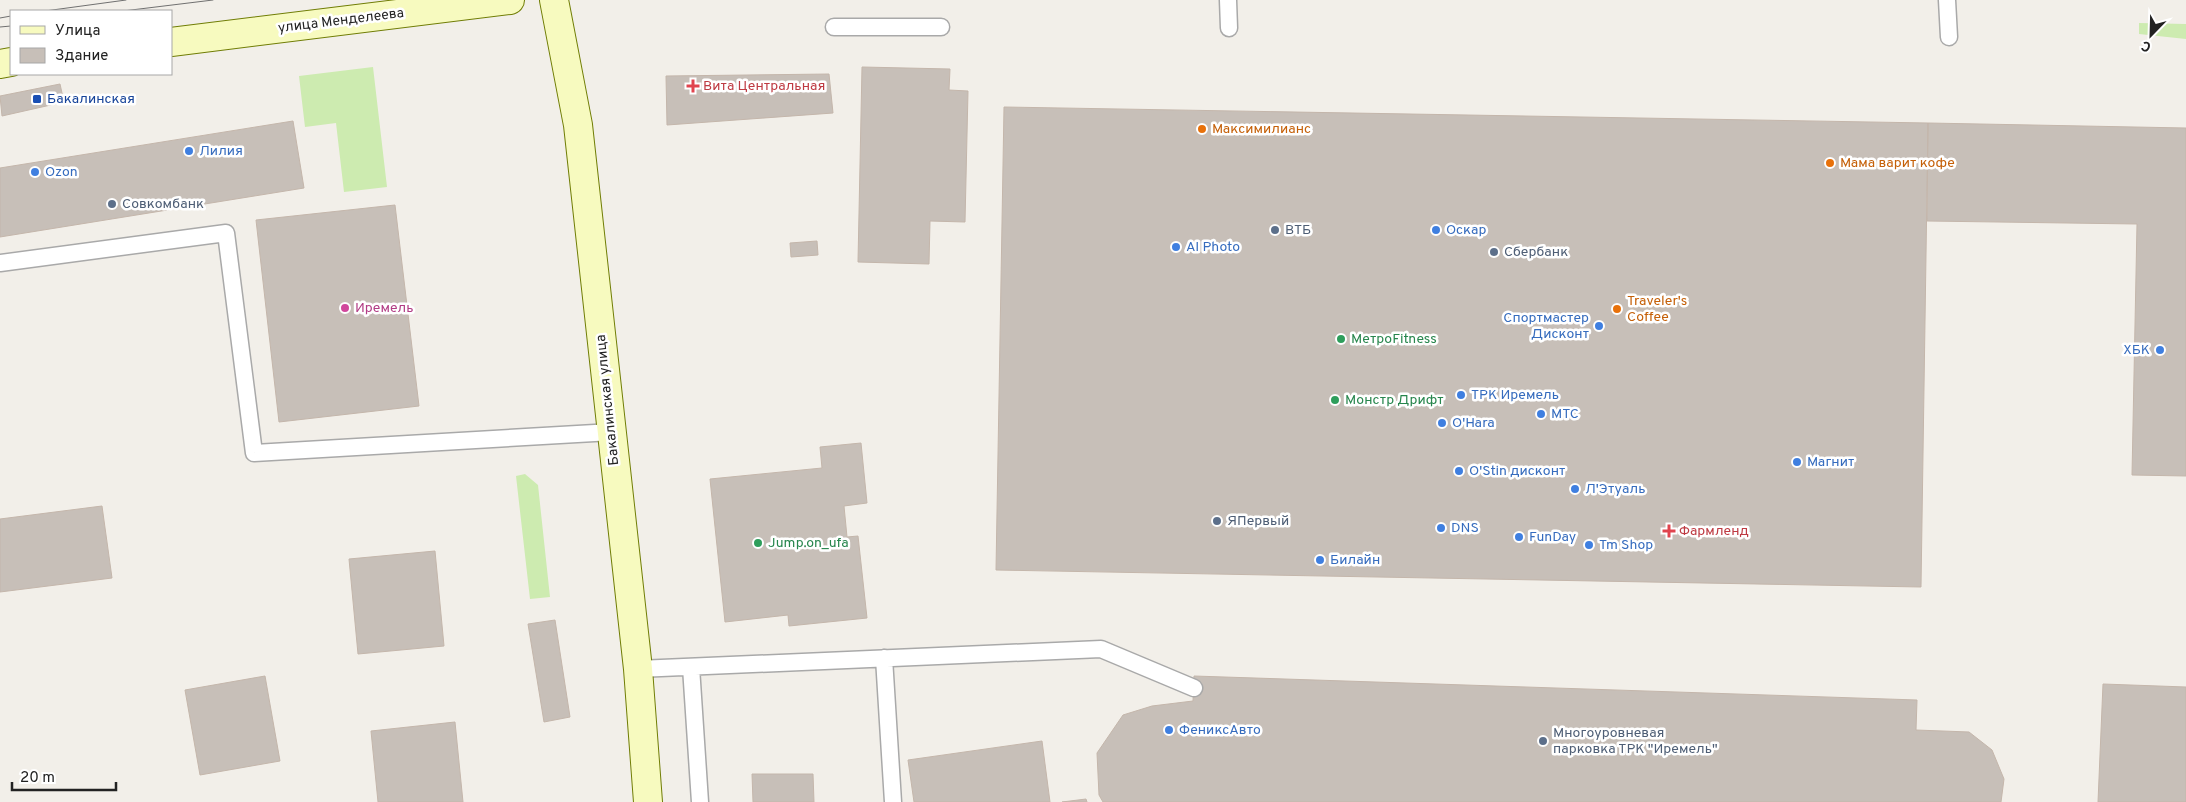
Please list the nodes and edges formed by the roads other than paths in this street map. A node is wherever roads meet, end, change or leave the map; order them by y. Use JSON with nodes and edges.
{"nodes":[{"id":1,"x":510,"y":0,"type":"edge"},
{"id":2,"x":554,"y":0,"type":"edge"},
{"id":3,"x":1228,"y":0,"type":"edge"},
{"id":4,"x":1947,"y":0,"type":"edge"},
{"id":5,"x":834,"y":27,"type":"dead end"},
{"id":6,"x":940,"y":27,"type":"dead end"},
{"id":7,"x":1229,"y":28,"type":"dead end"},
{"id":8,"x":1949,"y":37,"type":"dead end"},
{"id":9,"x":172,"y":42,"type":"edge"},
{"id":10,"x":0,"y":263,"type":"edge"},
{"id":11,"x":612,"y":432,"type":"junction"},
{"id":12,"x":884,"y":658,"type":"junction"},
{"id":13,"x":691,"y":667,"type":"junction"},
{"id":14,"x":638,"y":669,"type":"junction"},
{"id":15,"x":1194,"y":688,"type":"dead end"},
{"id":16,"x":648,"y":802,"type":"edge"},
{"id":17,"x":700,"y":802,"type":"edge"},
{"id":18,"x":892,"y":802,"type":"edge"}],
"edges":[{"from":1,"to":9,"type":"main road","name":"улица Менделеева"},
{"from":2,"to":11,"type":"main road","name":"Бакалинская улица"},
{"from":3,"to":7,"type":"lane"},
{"from":4,"to":8,"type":"lane"},
{"from":5,"to":6,"type":"lane"},
{"from":10,"to":11,"type":"lane"},
{"from":11,"to":14,"type":"main road","name":"Бакалинская улица"},
{"from":12,"to":13,"type":"lane"},
{"from":12,"to":15,"type":"lane"},
{"from":12,"to":18,"type":"lane"},
{"from":13,"to":14,"type":"lane"},
{"from":13,"to":17,"type":"lane"},
{"from":14,"to":16,"type":"main road","name":"Бакалинская улица"}]}
